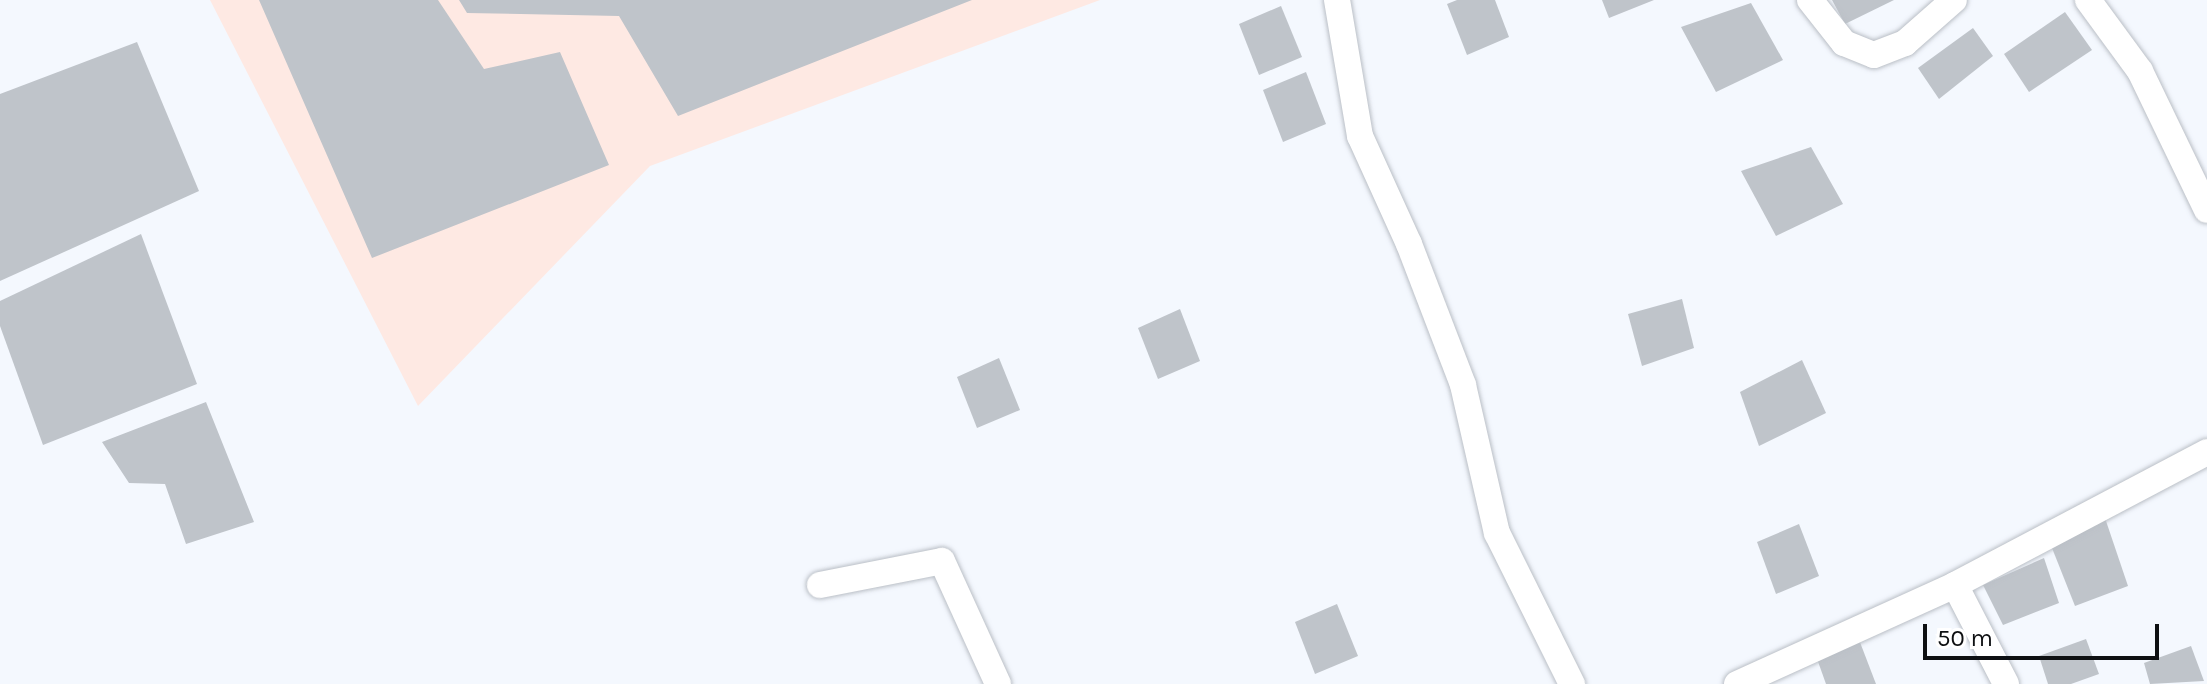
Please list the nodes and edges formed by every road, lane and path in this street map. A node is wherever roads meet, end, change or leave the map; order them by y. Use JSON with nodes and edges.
{"nodes":[{"id":1,"x":1337,"y":0,"type":"edge"},
{"id":2,"x":1810,"y":0,"type":"edge"},
{"id":3,"x":1954,"y":0,"type":"edge"},
{"id":4,"x":2088,"y":0,"type":"edge"},
{"id":5,"x":2207,"y":210,"type":"edge"},
{"id":6,"x":2207,"y":452,"type":"edge"},
{"id":7,"x":820,"y":585,"type":"dead end"},
{"id":8,"x":1955,"y":585,"type":"junction"},
{"id":9,"x":998,"y":684,"type":"edge"},
{"id":10,"x":1572,"y":684,"type":"edge"},
{"id":11,"x":1737,"y":684,"type":"edge"},
{"id":12,"x":2006,"y":684,"type":"edge"}],
"edges":[{"from":1,"to":10,"type":"street"},
{"from":2,"to":3,"type":"street"},
{"from":4,"to":5,"type":"street"},
{"from":6,"to":8,"type":"street"},
{"from":7,"to":9,"type":"street"},
{"from":8,"to":11,"type":"street"},
{"from":8,"to":12,"type":"street"}]}
